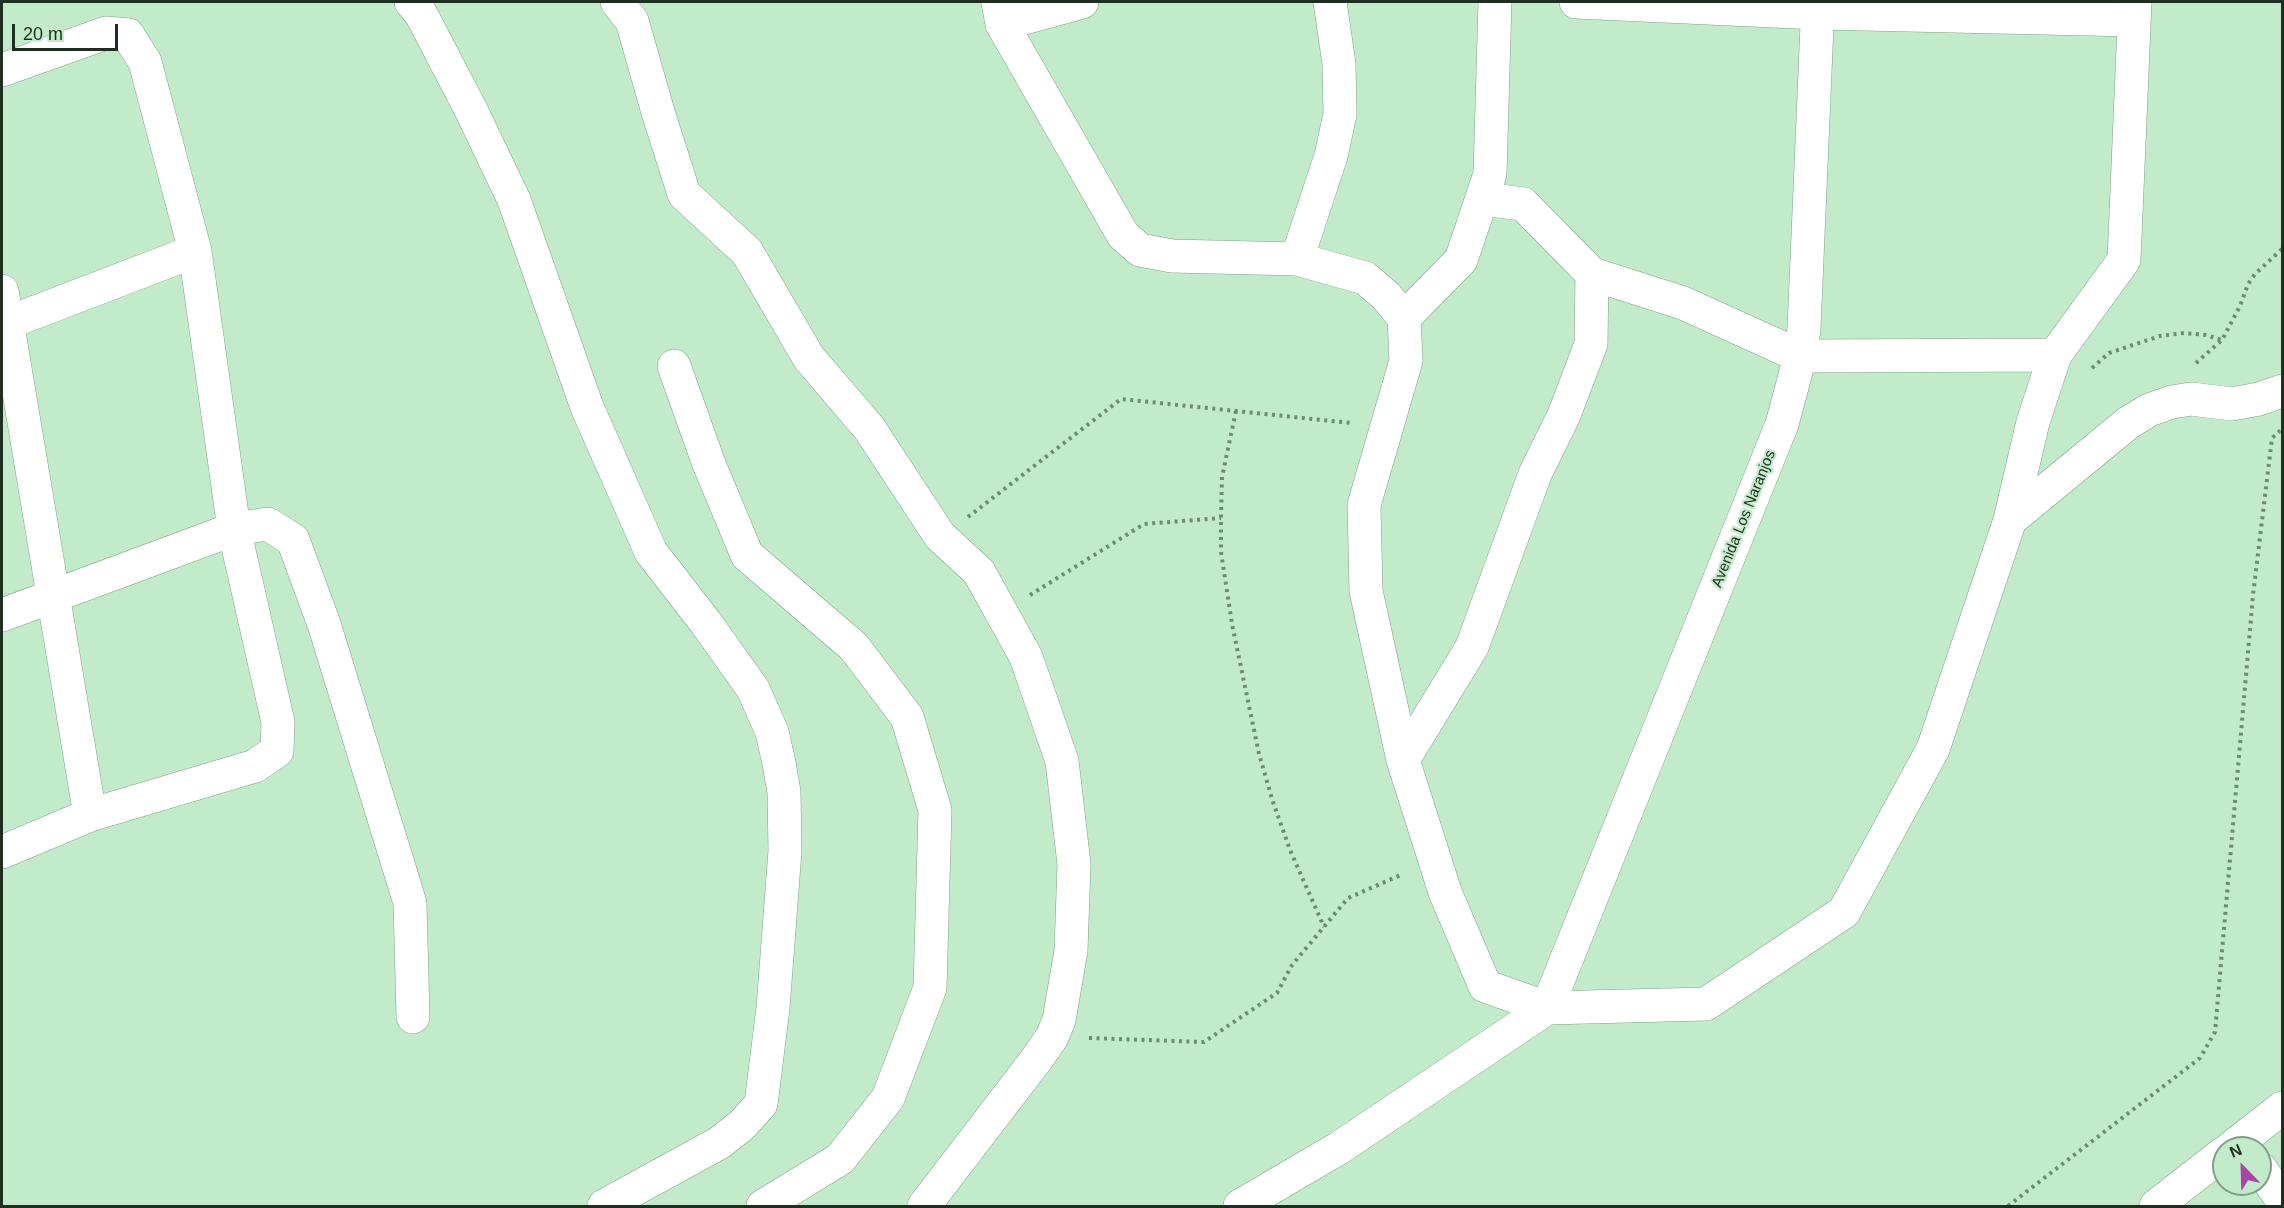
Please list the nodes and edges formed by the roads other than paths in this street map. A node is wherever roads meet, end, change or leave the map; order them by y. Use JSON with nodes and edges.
{"nodes":[{"id":1,"x":411,"y":2,"type":"edge"},
{"id":2,"x":617,"y":2,"type":"edge"},
{"id":3,"x":1082,"y":2,"type":"edge"},
{"id":4,"x":1330,"y":2,"type":"edge"},
{"id":5,"x":1495,"y":2,"type":"edge"},
{"id":6,"x":1576,"y":2,"type":"edge"},
{"id":7,"x":1818,"y":7,"type":"edge"},
{"id":8,"x":2134,"y":11,"type":"edge"},
{"id":9,"x":1000,"y":13,"type":"edge"},
{"id":10,"x":2,"y":70,"type":"edge"},
{"id":11,"x":1482,"y":199,"type":"junction"},
{"id":12,"x":195,"y":250,"type":"junction"},
{"id":13,"x":1298,"y":259,"type":"junction"},
{"id":14,"x":1592,"y":274,"type":"junction"},
{"id":15,"x":3,"y":313,"type":"edge"},
{"id":16,"x":1404,"y":318,"type":"junction"},
{"id":17,"x":2055,"y":355,"type":"junction"},
{"id":18,"x":1800,"y":356,"type":"junction"},
{"id":19,"x":674,"y":366,"type":"dead end"},
{"id":20,"x":2283,"y":391,"type":"edge"},
{"id":21,"x":2010,"y":520,"type":"junction"},
{"id":22,"x":234,"y":528,"type":"junction"},
{"id":23,"x":54,"y":595,"type":"junction"},
{"id":24,"x":2,"y":615,"type":"edge"},
{"id":25,"x":1403,"y":760,"type":"junction"},
{"id":26,"x":90,"y":815,"type":"junction"},
{"id":27,"x":2,"y":852,"type":"edge"},
{"id":28,"x":1547,"y":1008,"type":"junction"},
{"id":29,"x":412,"y":1017,"type":"dead end"},
{"id":30,"x":2283,"y":1108,"type":"edge"},
{"id":31,"x":2249,"y":1136,"type":"edge"},
{"id":32,"x":2212,"y":1164,"type":"edge"},
{"id":33,"x":2272,"y":1185,"type":"edge"},
{"id":34,"x":2283,"y":1200,"type":"edge"},
{"id":35,"x":604,"y":1206,"type":"edge"},
{"id":36,"x":763,"y":1206,"type":"edge"},
{"id":37,"x":924,"y":1206,"type":"edge"},
{"id":38,"x":1240,"y":1206,"type":"edge"},
{"id":39,"x":2156,"y":1206,"type":"edge"}],
"edges":[{"from":1,"to":35,"type":"street"},
{"from":2,"to":37,"type":"street"},
{"from":3,"to":9,"type":"street"},
{"from":4,"to":13,"type":"street"},
{"from":5,"to":11,"type":"street"},
{"from":6,"to":7,"type":"street"},
{"from":7,"to":8,"type":"street"},
{"from":7,"to":18,"type":"street","name":"Avenida Los Naranjos"},
{"from":8,"to":17,"type":"street"},
{"from":9,"to":13,"type":"street"},
{"from":10,"to":12,"type":"street"},
{"from":11,"to":14,"type":"street"},
{"from":11,"to":16,"type":"street"},
{"from":12,"to":15,"type":"street"},
{"from":12,"to":22,"type":"street"},
{"from":13,"to":16,"type":"street"},
{"from":14,"to":18,"type":"street"},
{"from":14,"to":25,"type":"street"},
{"from":15,"to":23,"type":"street"},
{"from":16,"to":25,"type":"street"},
{"from":17,"to":18,"type":"street"},
{"from":17,"to":21,"type":"street"},
{"from":18,"to":28,"type":"street","name":"Avenida Los Naranjos"},
{"from":19,"to":36,"type":"street"},
{"from":20,"to":21,"type":"street"},
{"from":21,"to":28,"type":"street"},
{"from":22,"to":23,"type":"street"},
{"from":22,"to":26,"type":"street"},
{"from":22,"to":29,"type":"street"},
{"from":23,"to":24,"type":"street"},
{"from":23,"to":26,"type":"street"},
{"from":25,"to":28,"type":"street"},
{"from":26,"to":27,"type":"street"},
{"from":28,"to":38,"type":"street"},
{"from":30,"to":31,"type":"street"},
{"from":32,"to":39,"type":"street"},
{"from":33,"to":34,"type":"street"}]}
